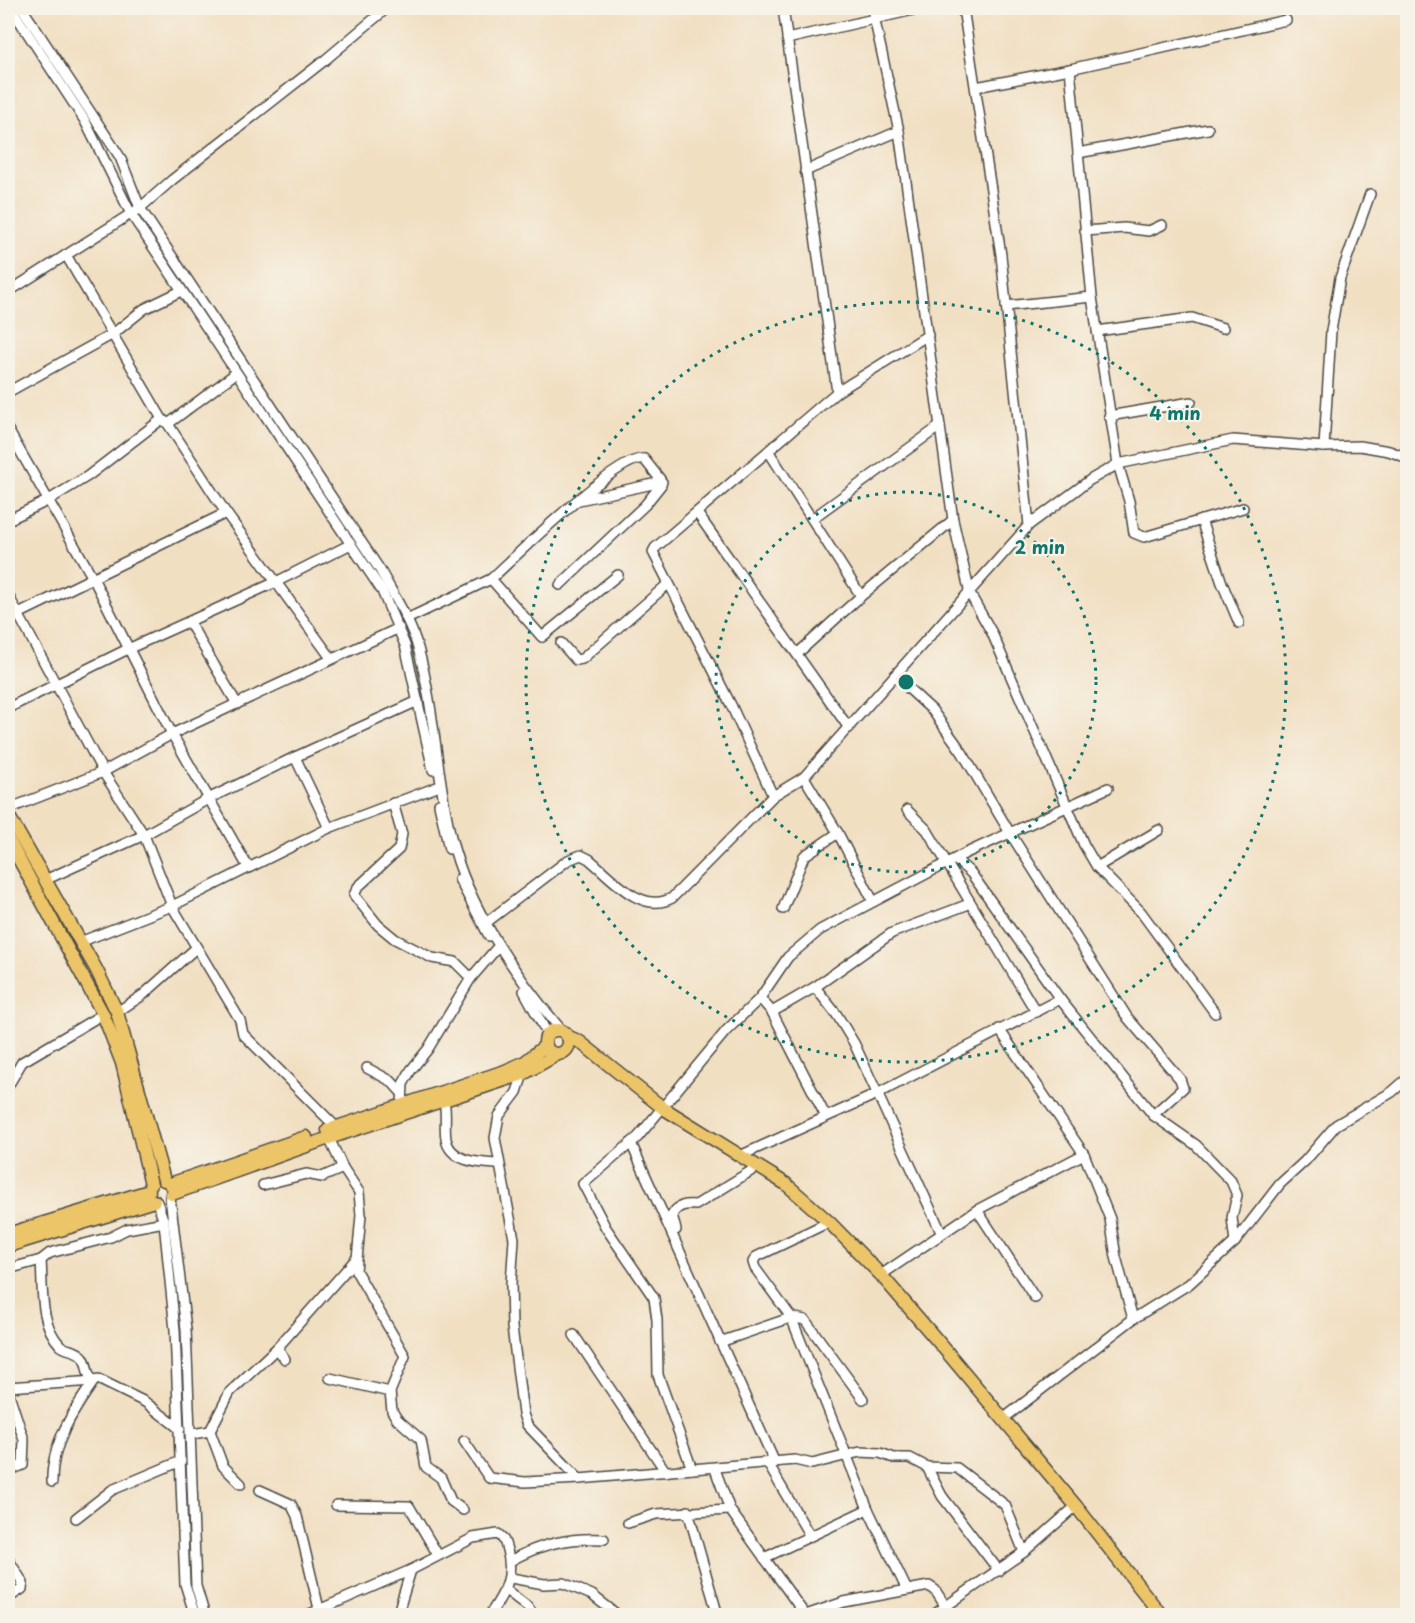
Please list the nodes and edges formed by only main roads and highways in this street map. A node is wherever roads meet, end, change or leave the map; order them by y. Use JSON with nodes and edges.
{"nodes":[{"id":1,"x":8,"y":814,"type":"edge"},
{"id":2,"x":8,"y":839,"type":"edge"},
{"id":3,"x":566,"y":1035,"type":"junction"},
{"id":4,"x":547,"y":1040,"type":"junction"},
{"id":5,"x":562,"y":1052,"type":"junction"},
{"id":6,"x":591,"y":1053,"type":"junction"},
{"id":7,"x":332,"y":1132,"type":"junction"},
{"id":8,"x":169,"y":1189,"type":"junction"},
{"id":9,"x":153,"y":1195,"type":"junction"},
{"id":10,"x":8,"y":1234,"type":"edge"},
{"id":11,"x":8,"y":1246,"type":"edge"},
{"id":12,"x":1162,"y":1616,"type":"edge"}],
"edges":[{"from":1,"to":8,"type":"main road"},
{"from":2,"to":9,"type":"main road"},
{"from":3,"to":4,"type":"main road"},
{"from":3,"to":5,"type":"main road"},
{"from":3,"to":6,"type":"main road"},
{"from":4,"to":5,"type":"main road"},
{"from":4,"to":7,"type":"main road"},
{"from":5,"to":6,"type":"main road"},
{"from":5,"to":7,"type":"main road"},
{"from":6,"to":12,"type":"main road"},
{"from":7,"to":8,"type":"main road"},
{"from":8,"to":9,"type":"main road"},
{"from":8,"to":9,"type":"main road"},
{"from":9,"to":10,"type":"main road"},
{"from":9,"to":11,"type":"main road"}]}
